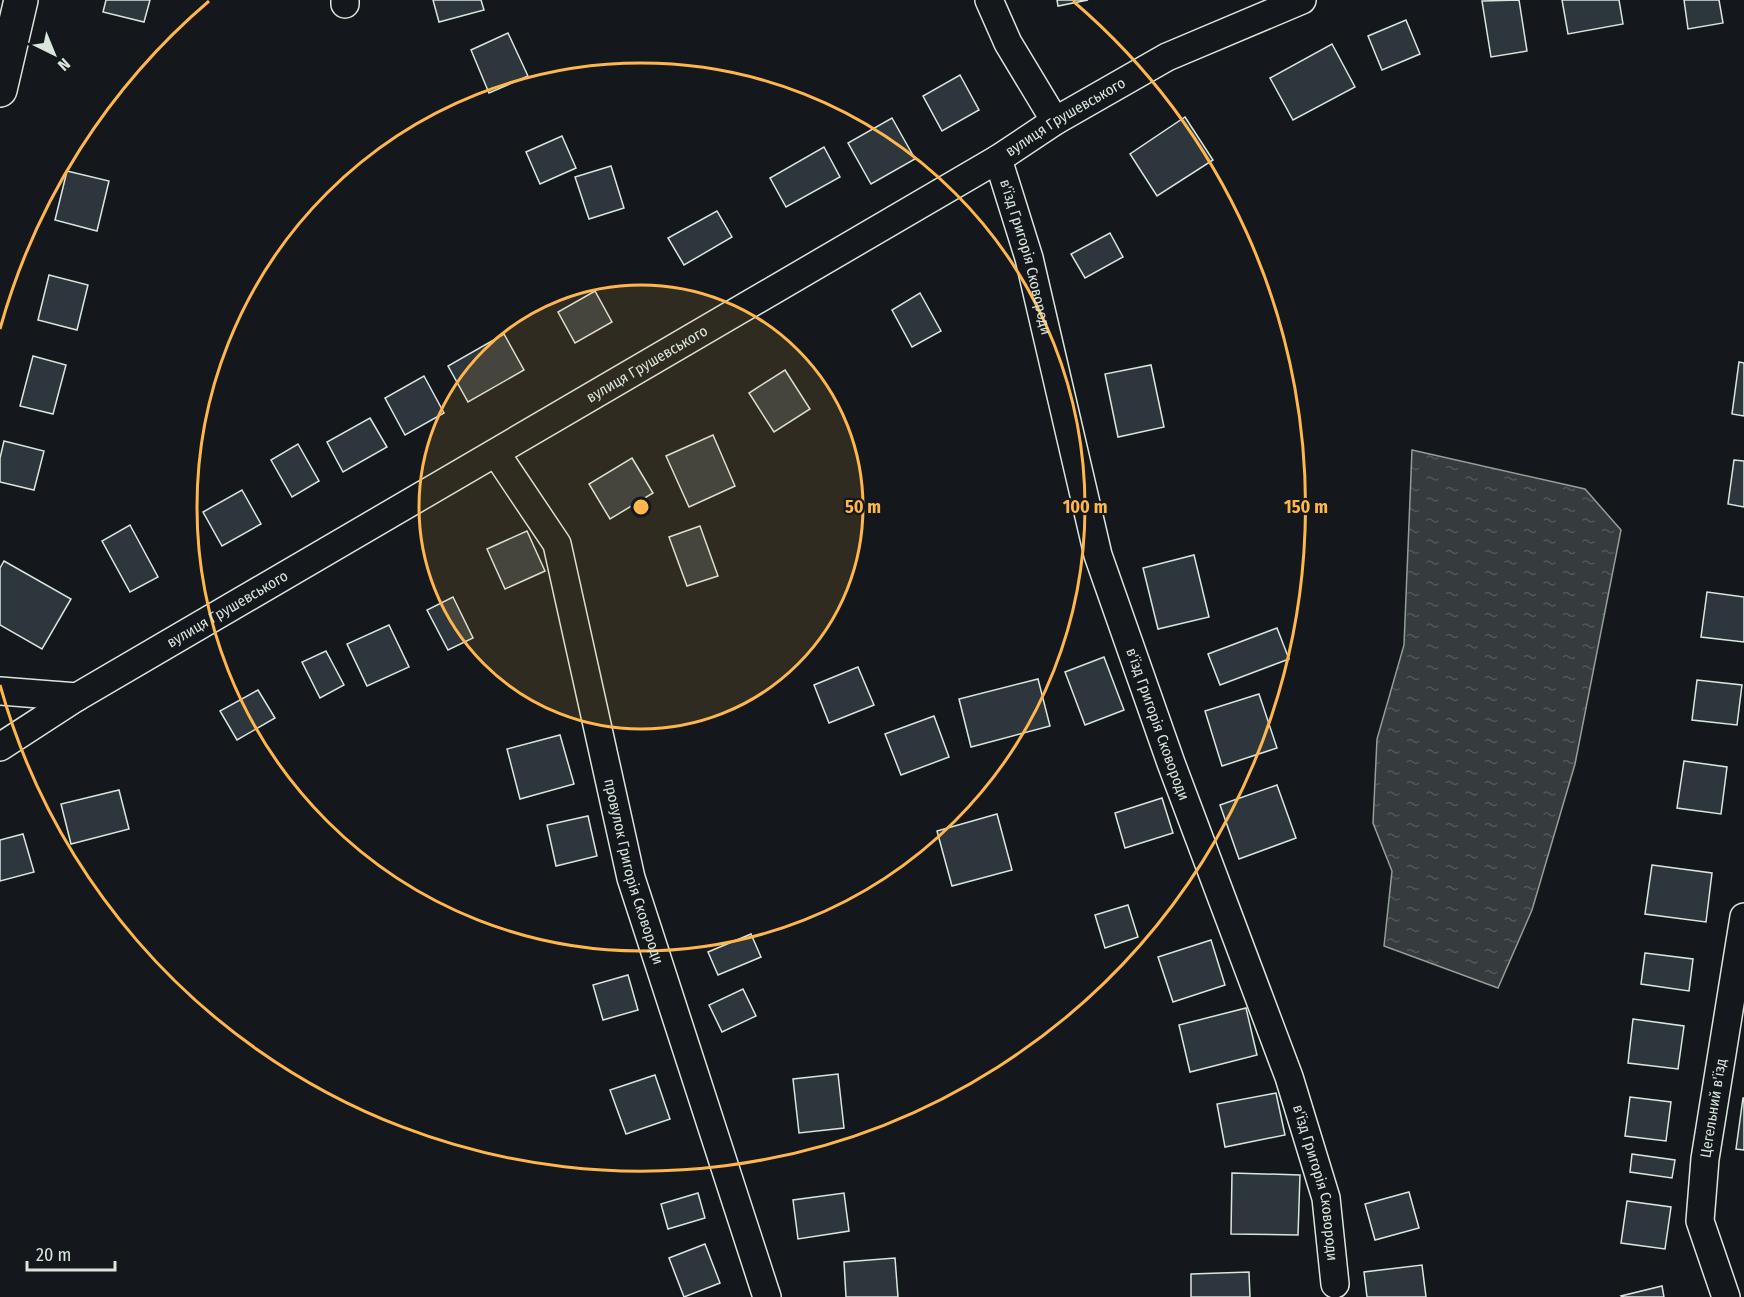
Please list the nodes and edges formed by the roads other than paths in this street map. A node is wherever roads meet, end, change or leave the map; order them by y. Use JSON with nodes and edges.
{"nodes":[{"id":1,"x":21,"y":0,"type":"edge"},
{"id":2,"x":989,"y":0,"type":"edge"},
{"id":3,"x":1302,"y":0,"type":"edge"},
{"id":4,"x":0,"y":90,"type":"edge"},
{"id":5,"x":1055,"y":121,"type":"junction"},
{"id":6,"x":998,"y":159,"type":"junction"},
{"id":7,"x":496,"y":453,"type":"junction"},
{"id":8,"x":0,"y":691,"type":"edge"},
{"id":9,"x":78,"y":697,"type":"junction"},
{"id":10,"x":0,"y":747,"type":"edge"},
{"id":11,"x":1744,"y":917,"type":"edge"},
{"id":12,"x":1335,"y":1284,"type":"dead end"},
{"id":13,"x":767,"y":1297,"type":"edge"},
{"id":14,"x":1726,"y":1297,"type":"edge"}],
"edges":[{"from":1,"to":4,"type":"main road"},
{"from":2,"to":5,"type":"street"},
{"from":3,"to":5,"type":"street","name":"вулиця Грушевського"},
{"from":5,"to":6,"type":"street","name":"вулиця Грушевського"},
{"from":6,"to":7,"type":"street","name":"вулиця Грушевського"},
{"from":6,"to":12,"type":"street","name":"в'їзд Григорія Сковороди"},
{"from":7,"to":9,"type":"street","name":"вулиця Грушевського"},
{"from":7,"to":13,"type":"street","name":"провулок Григорія Сковороди"},
{"from":8,"to":9,"type":"street"},
{"from":9,"to":10,"type":"street","name":"вулиця Грушевського"},
{"from":11,"to":14,"type":"street","name":"Цегельний в'їзд"}]}
